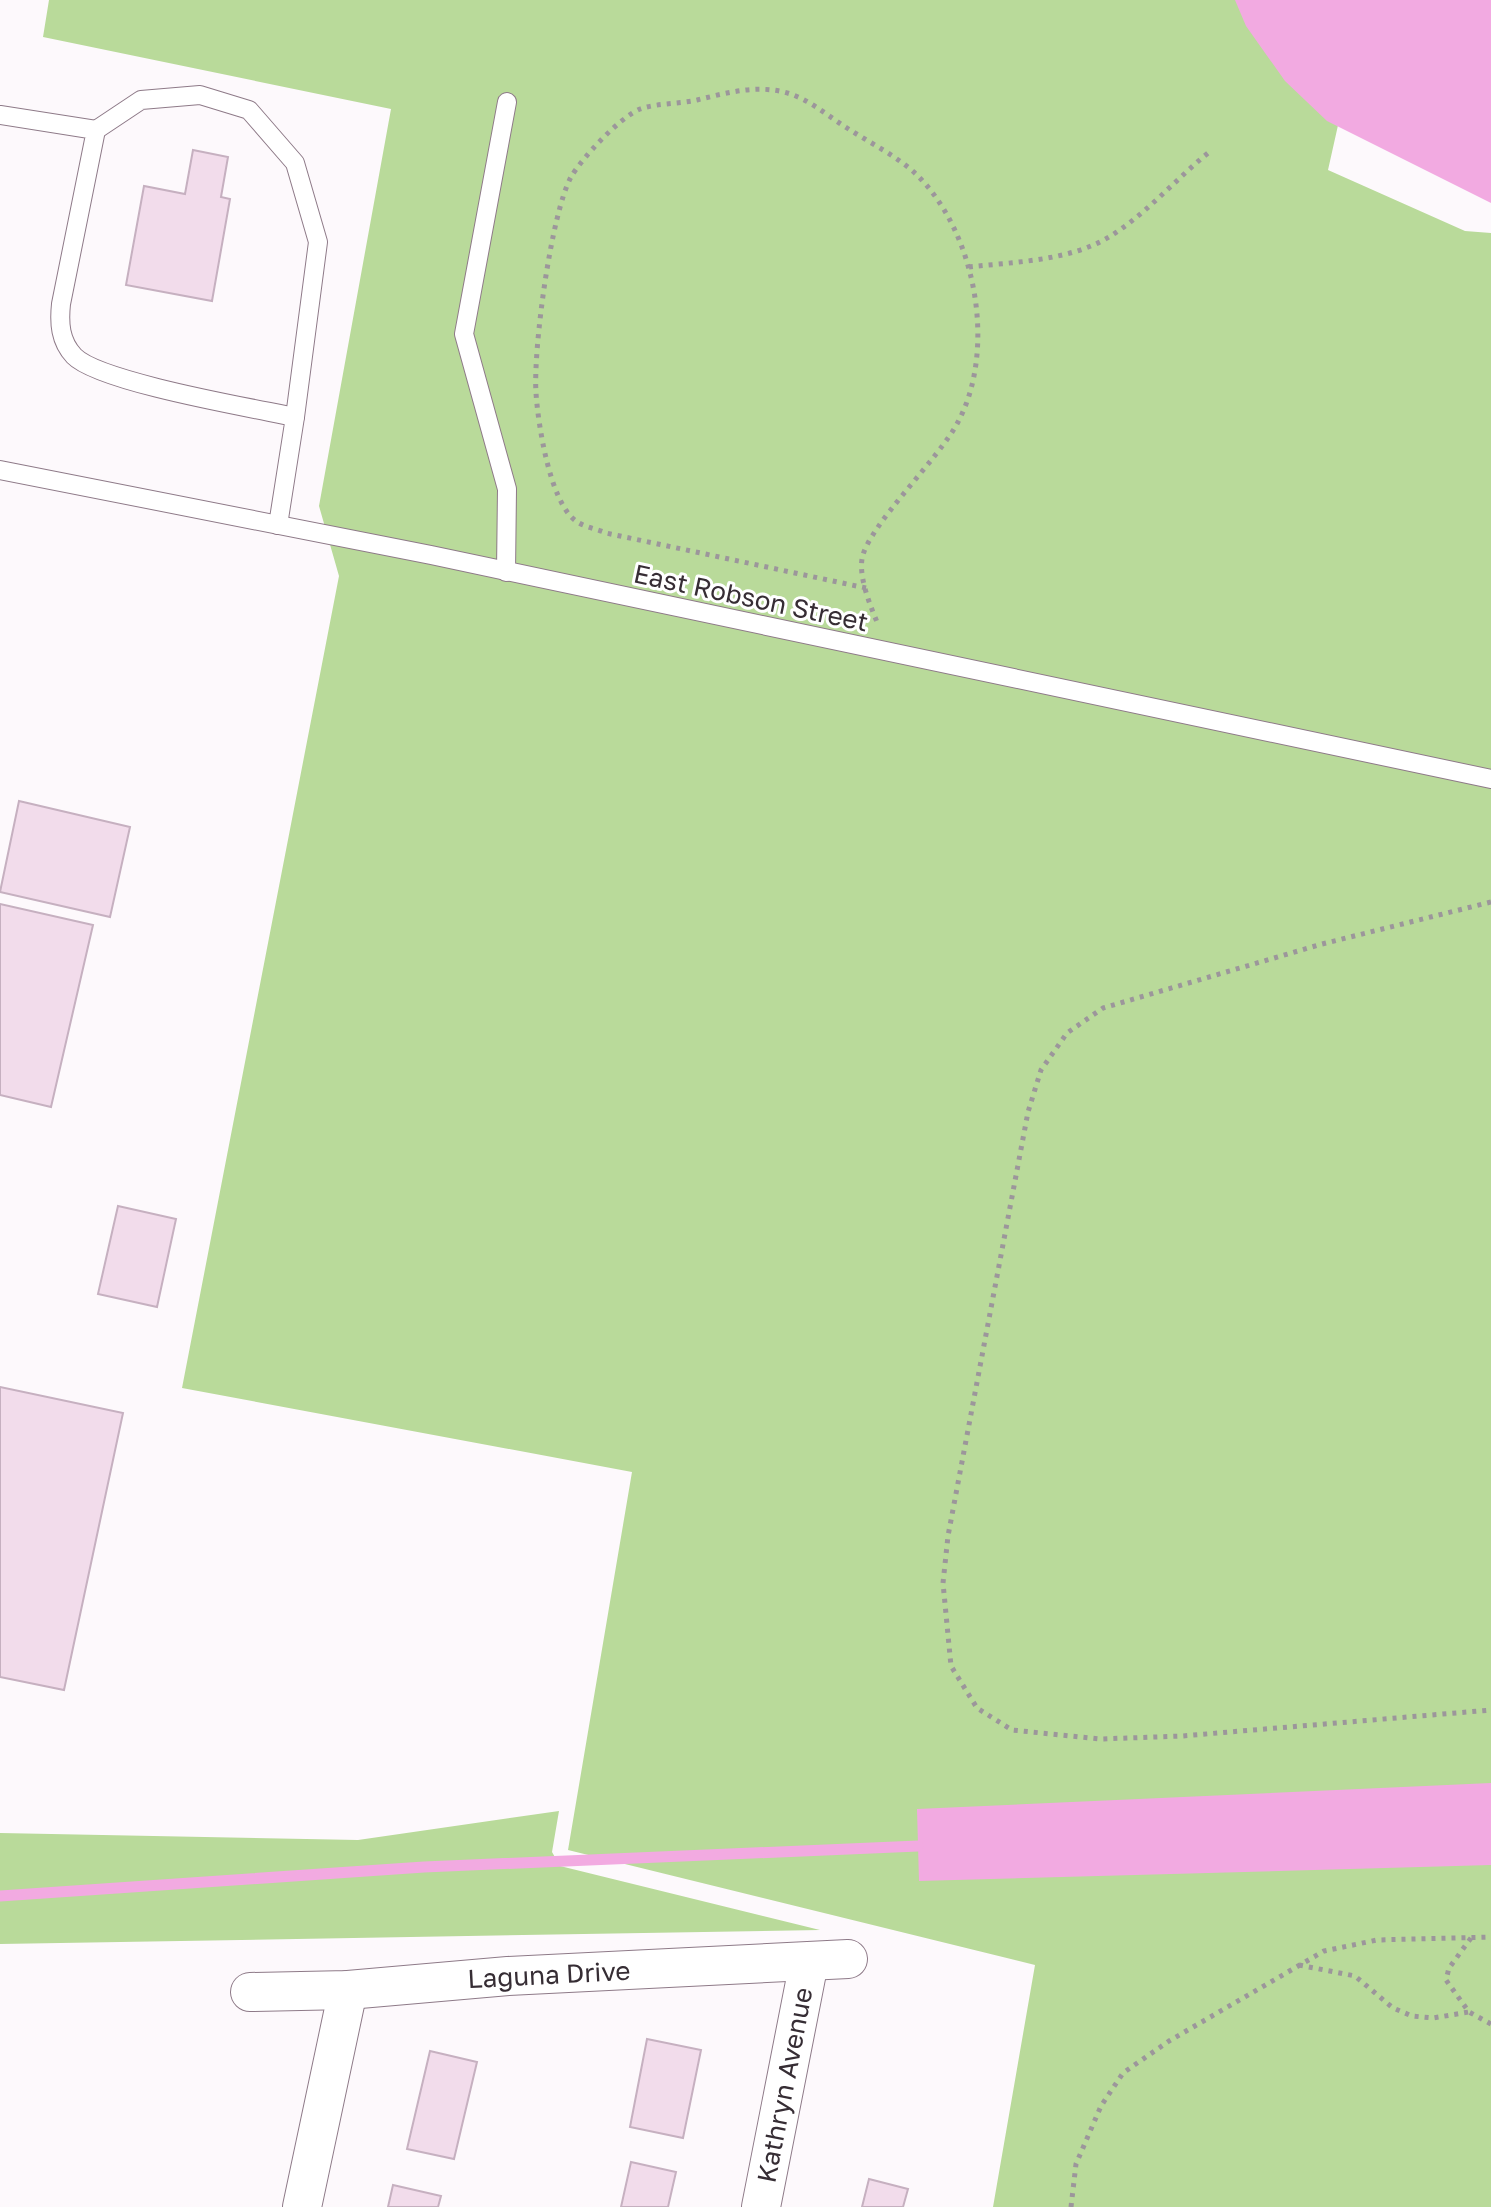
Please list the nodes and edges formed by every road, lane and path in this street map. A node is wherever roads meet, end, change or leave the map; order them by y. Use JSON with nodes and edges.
{"nodes":[{"id":1,"x":507,"y":102,"type":"dead end"},
{"id":2,"x":0,"y":115,"type":"edge"},
{"id":3,"x":96,"y":130,"type":"junction"},
{"id":4,"x":1208,"y":153,"type":"dead end"},
{"id":5,"x":969,"y":267,"type":"junction"},
{"id":6,"x":295,"y":417,"type":"junction"},
{"id":7,"x":0,"y":470,"type":"edge"},
{"id":8,"x":278,"y":525,"type":"junction"},
{"id":9,"x":506,"y":572,"type":"junction"},
{"id":10,"x":866,"y":588,"type":"junction"},
{"id":11,"x":888,"y":653,"type":"junction"},
{"id":12,"x":1491,"y":779,"type":"edge"},
{"id":13,"x":1491,"y":902,"type":"edge"},
{"id":14,"x":1491,"y":1710,"type":"edge"},
{"id":15,"x":1491,"y":1937,"type":"edge"},
{"id":16,"x":1471,"y":1938,"type":"junction"},
{"id":17,"x":848,"y":1959,"type":"dead end"},
{"id":18,"x":809,"y":1962,"type":"junction"},
{"id":19,"x":1298,"y":1965,"type":"junction"},
{"id":20,"x":348,"y":1990,"type":"junction"},
{"id":21,"x":250,"y":1992,"type":"dead end"},
{"id":22,"x":1469,"y":2012,"type":"junction"},
{"id":23,"x":1491,"y":2024,"type":"edge"},
{"id":24,"x":302,"y":2207,"type":"edge"},
{"id":25,"x":761,"y":2207,"type":"edge"},
{"id":26,"x":1071,"y":2207,"type":"edge"}],
"edges":[{"from":1,"to":9,"type":"lane"},
{"from":2,"to":3,"type":"lane"},
{"from":3,"to":6,"type":"lane"},
{"from":3,"to":6,"type":"lane"},
{"from":4,"to":5,"type":"path"},
{"from":5,"to":10,"type":"path"},
{"from":5,"to":10,"type":"path"},
{"from":6,"to":8,"type":"lane"},
{"from":7,"to":8,"type":"lane","name":"East Robson Street"},
{"from":8,"to":9,"type":"lane","name":"East Robson Street"},
{"from":9,"to":11,"type":"lane","name":"East Robson Street"},
{"from":10,"to":11,"type":"path"},
{"from":11,"to":12,"type":"lane","name":"East Robson Street"},
{"from":13,"to":14,"type":"path"},
{"from":15,"to":16,"type":"path"},
{"from":16,"to":19,"type":"path"},
{"from":16,"to":22,"type":"path"},
{"from":17,"to":18,"type":"street","name":"Laguna Drive"},
{"from":18,"to":20,"type":"street","name":"Laguna Drive"},
{"from":18,"to":25,"type":"street","name":"Kathryn Avenue"},
{"from":19,"to":22,"type":"path"},
{"from":19,"to":26,"type":"path"},
{"from":20,"to":21,"type":"street","name":"Laguna Drive"},
{"from":20,"to":24,"type":"street"},
{"from":22,"to":23,"type":"path"}]}
